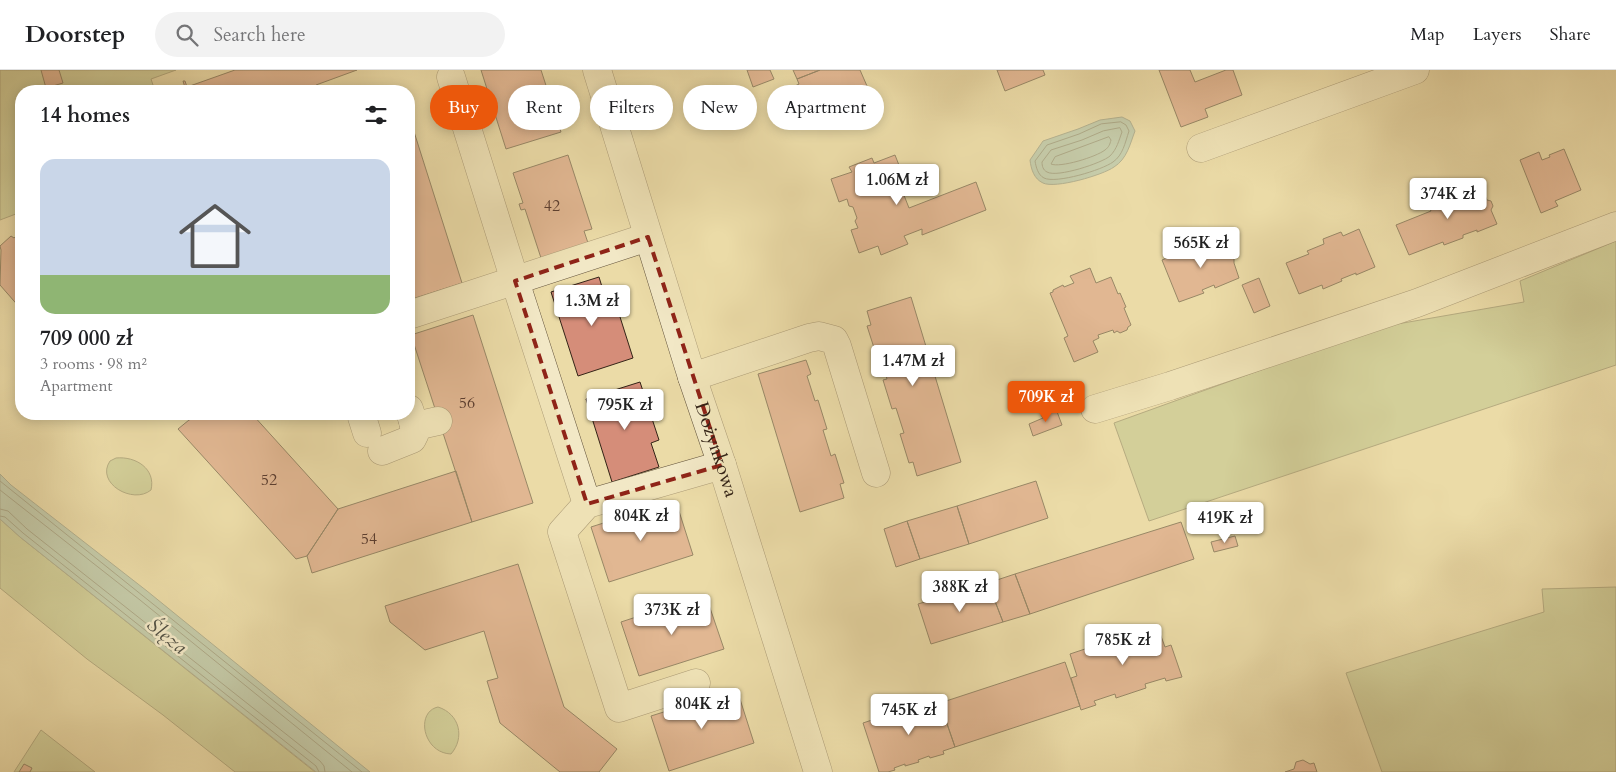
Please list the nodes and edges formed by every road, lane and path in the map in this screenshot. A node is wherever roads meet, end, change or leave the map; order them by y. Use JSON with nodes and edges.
{"nodes":[{"id":1,"x":597,"y":70,"type":"edge"},
{"id":2,"x":1415,"y":70,"type":"edge"},
{"id":3,"x":451,"y":77,"type":"dead end"},
{"id":4,"x":1202,"y":148,"type":"dead end"},
{"id":5,"x":1616,"y":226,"type":"edge"},
{"id":6,"x":648,"y":237,"type":"junction"},
{"id":7,"x":515,"y":281,"type":"junction"},
{"id":8,"x":415,"y":313,"type":"edge"},
{"id":9,"x":692,"y":377,"type":"junction"},
{"id":10,"x":1095,"y":410,"type":"dead end"},
{"id":11,"x":420,"y":417,"type":"edge"},
{"id":12,"x":370,"y":432,"type":"edge"},
{"id":13,"x":722,"y":466,"type":"junction"},
{"id":14,"x":876,"y":473,"type":"dead end"},
{"id":15,"x":588,"y":504,"type":"junction"},
{"id":16,"x":696,"y":683,"type":"dead end"},
{"id":17,"x":818,"y":772,"type":"edge"}],
"edges":[{"from":1,"to":6,"type":"street","name":"Dożynkowa"},
{"from":2,"to":4,"type":"street"},
{"from":3,"to":7,"type":"street"},
{"from":5,"to":10,"type":"street"},
{"from":6,"to":7,"type":"street"},
{"from":6,"to":9,"type":"street","name":"Dożynkowa"},
{"from":7,"to":8,"type":"street"},
{"from":7,"to":15,"type":"street"},
{"from":9,"to":13,"type":"street","name":"Dożynkowa"},
{"from":9,"to":14,"type":"street"},
{"from":11,"to":12,"type":"street"},
{"from":13,"to":15,"type":"street"},
{"from":13,"to":17,"type":"street","name":"Dożynkowa"},
{"from":15,"to":16,"type":"street"}]}
